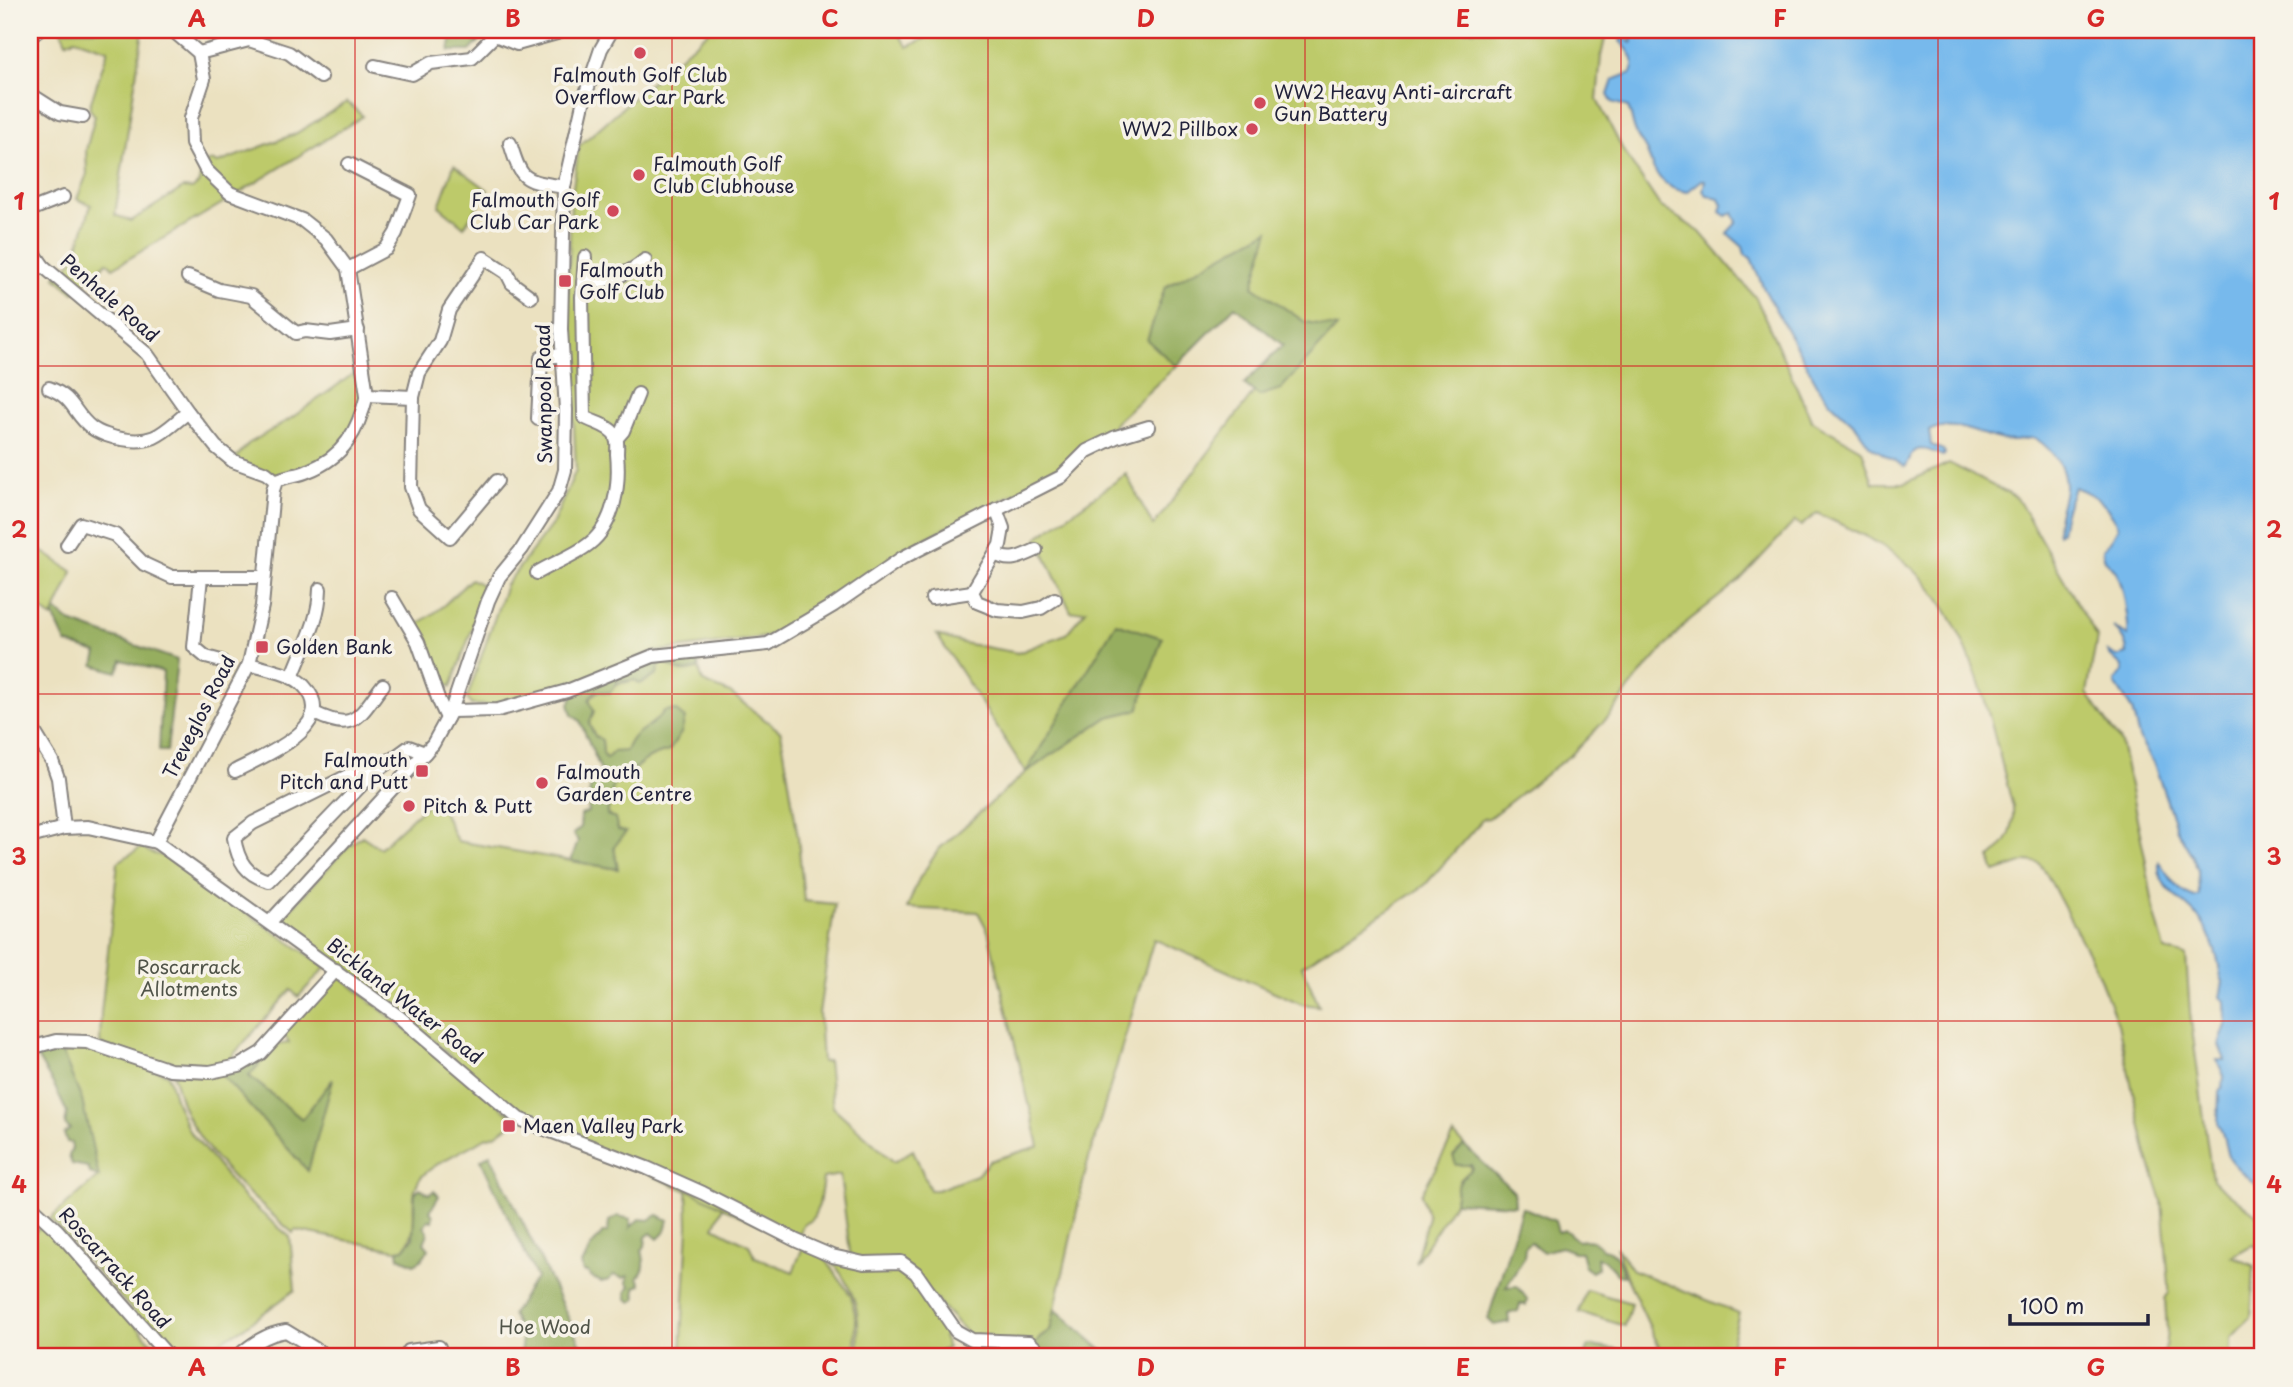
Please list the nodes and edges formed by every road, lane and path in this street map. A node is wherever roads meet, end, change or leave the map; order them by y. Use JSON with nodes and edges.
{"nodes":[{"id":1,"x":172,"y":30,"type":"edge"},
{"id":2,"x":612,"y":30,"type":"edge"},
{"id":3,"x":497,"y":32,"type":"edge"},
{"id":4,"x":557,"y":33,"type":"dead end"},
{"id":5,"x":199,"y":53,"type":"junction"},
{"id":6,"x":375,"y":66,"type":"dead end"},
{"id":7,"x":321,"y":77,"type":"dead end"},
{"id":8,"x":30,"y":94,"type":"edge"},
{"id":9,"x":83,"y":117,"type":"dead end"},
{"id":10,"x":510,"y":143,"type":"dead end"},
{"id":11,"x":349,"y":164,"type":"dead end"},
{"id":12,"x":564,"y":187,"type":"junction"},
{"id":13,"x":63,"y":197,"type":"dead end"},
{"id":14,"x":30,"y":210,"type":"edge"},
{"id":15,"x":30,"y":247,"type":"edge"},
{"id":16,"x":585,"y":257,"type":"dead end"},
{"id":17,"x":645,"y":260,"type":"dead end"},
{"id":18,"x":43,"y":266,"type":"junction"},
{"id":19,"x":348,"y":270,"type":"junction"},
{"id":20,"x":30,"y":272,"type":"edge"},
{"id":21,"x":188,"y":277,"type":"dead end"},
{"id":22,"x":583,"y":283,"type":"junction"},
{"id":23,"x":531,"y":297,"type":"dead end"},
{"id":24,"x":358,"y":330,"type":"junction"},
{"id":25,"x":562,"y":355,"type":"junction"},
{"id":26,"x":49,"y":388,"type":"dead end"},
{"id":27,"x":638,"y":394,"type":"dead end"},
{"id":28,"x":367,"y":395,"type":"junction"},
{"id":29,"x":413,"y":397,"type":"junction"},
{"id":30,"x":188,"y":412,"type":"junction"},
{"id":31,"x":538,"y":419,"type":"dead end"},
{"id":32,"x":1149,"y":427,"type":"dead end"},
{"id":33,"x":616,"y":439,"type":"junction"},
{"id":34,"x":276,"y":481,"type":"junction"},
{"id":35,"x":496,"y":481,"type":"dead end"},
{"id":36,"x":996,"y":509,"type":"junction"},
{"id":37,"x":67,"y":545,"type":"dead end"},
{"id":38,"x":1036,"y":550,"type":"dead end"},
{"id":39,"x":995,"y":554,"type":"junction"},
{"id":40,"x":537,"y":573,"type":"dead end"},
{"id":41,"x":201,"y":577,"type":"junction"},
{"id":42,"x":264,"y":577,"type":"junction"},
{"id":43,"x":320,"y":589,"type":"dead end"},
{"id":44,"x":972,"y":592,"type":"junction"},
{"id":45,"x":392,"y":598,"type":"dead end"},
{"id":46,"x":933,"y":598,"type":"dead end"},
{"id":47,"x":1055,"y":599,"type":"dead end"},
{"id":48,"x":222,"y":661,"type":"dead end"},
{"id":49,"x":249,"y":664,"type":"junction"},
{"id":50,"x":292,"y":678,"type":"junction"},
{"id":51,"x":383,"y":685,"type":"dead end"},
{"id":52,"x":314,"y":713,"type":"junction"},
{"id":53,"x":449,"y":714,"type":"junction"},
{"id":54,"x":30,"y":726,"type":"edge"},
{"id":55,"x":425,"y":753,"type":"junction"},
{"id":56,"x":390,"y":760,"type":"junction"},
{"id":57,"x":234,"y":771,"type":"dead end"},
{"id":58,"x":64,"y":828,"type":"junction"},
{"id":59,"x":30,"y":837,"type":"edge"},
{"id":60,"x":156,"y":842,"type":"junction"},
{"id":61,"x":270,"y":922,"type":"junction"},
{"id":62,"x":336,"y":970,"type":"junction"},
{"id":63,"x":30,"y":1048,"type":"edge"},
{"id":64,"x":30,"y":1205,"type":"edge"},
{"id":65,"x":439,"y":1348,"type":"dead end"},
{"id":66,"x":169,"y":1357,"type":"edge"},
{"id":67,"x":237,"y":1357,"type":"edge"},
{"id":68,"x":347,"y":1357,"type":"edge"},
{"id":69,"x":406,"y":1357,"type":"edge"},
{"id":70,"x":1045,"y":1357,"type":"edge"}],
"edges":[{"from":1,"to":5,"type":"street"},
{"from":2,"to":12,"type":"street","name":"Swanpool Road"},
{"from":3,"to":4,"type":"street"},
{"from":3,"to":6,"type":"street"},
{"from":5,"to":7,"type":"street"},
{"from":5,"to":19,"type":"street"},
{"from":8,"to":9,"type":"street"},
{"from":10,"to":12,"type":"street"},
{"from":11,"to":19,"type":"street"},
{"from":12,"to":25,"type":"street","name":"Swanpool Road"},
{"from":13,"to":14,"type":"street"},
{"from":15,"to":18,"type":"street","name":"Penhale Road"},
{"from":16,"to":22,"type":"street"},
{"from":17,"to":22,"type":"street"},
{"from":18,"to":20,"type":"street"},
{"from":18,"to":30,"type":"street","name":"Penhale Road"},
{"from":19,"to":24,"type":"street"},
{"from":21,"to":24,"type":"street"},
{"from":22,"to":33,"type":"street"},
{"from":23,"to":29,"type":"street"},
{"from":24,"to":28,"type":"street"},
{"from":25,"to":31,"type":"street"},
{"from":25,"to":53,"type":"street","name":"Swanpool Road"},
{"from":26,"to":30,"type":"street"},
{"from":27,"to":33,"type":"street"},
{"from":28,"to":29,"type":"street"},
{"from":28,"to":34,"type":"street"},
{"from":29,"to":35,"type":"street"},
{"from":30,"to":34,"type":"street","name":"Penhale Road"},
{"from":32,"to":36,"type":"street"},
{"from":33,"to":40,"type":"street"},
{"from":34,"to":42,"type":"street","name":"Treveglos Road"},
{"from":36,"to":39,"type":"street"},
{"from":36,"to":53,"type":"street"},
{"from":37,"to":41,"type":"street"},
{"from":38,"to":39,"type":"street"},
{"from":39,"to":44,"type":"street"},
{"from":41,"to":42,"type":"street"},
{"from":41,"to":48,"type":"street"},
{"from":42,"to":49,"type":"street","name":"Treveglos Road"},
{"from":43,"to":50,"type":"street"},
{"from":44,"to":46,"type":"street"},
{"from":44,"to":47,"type":"street"},
{"from":45,"to":53,"type":"street"},
{"from":49,"to":50,"type":"street"},
{"from":49,"to":60,"type":"street","name":"Treveglos Road"},
{"from":50,"to":52,"type":"street"},
{"from":51,"to":52,"type":"street"},
{"from":52,"to":57,"type":"street"},
{"from":53,"to":55,"type":"street","name":"Swanpool Road"},
{"from":54,"to":58,"type":"street"},
{"from":55,"to":56,"type":"street"},
{"from":55,"to":61,"type":"street","name":"Swanpool Road"},
{"from":56,"to":56,"type":"street"},
{"from":58,"to":59,"type":"street","name":"Bickland Water Road"},
{"from":58,"to":60,"type":"street","name":"Bickland Water Road"},
{"from":60,"to":61,"type":"street","name":"Bickland Water Road"},
{"from":61,"to":62,"type":"street","name":"Bickland Water Road"},
{"from":62,"to":63,"type":"street"},
{"from":62,"to":70,"type":"street","name":"Bickland Water Road"},
{"from":64,"to":66,"type":"street","name":"Roscarrack Road"},
{"from":65,"to":69,"type":"street"},
{"from":67,"to":68,"type":"street"}]}
